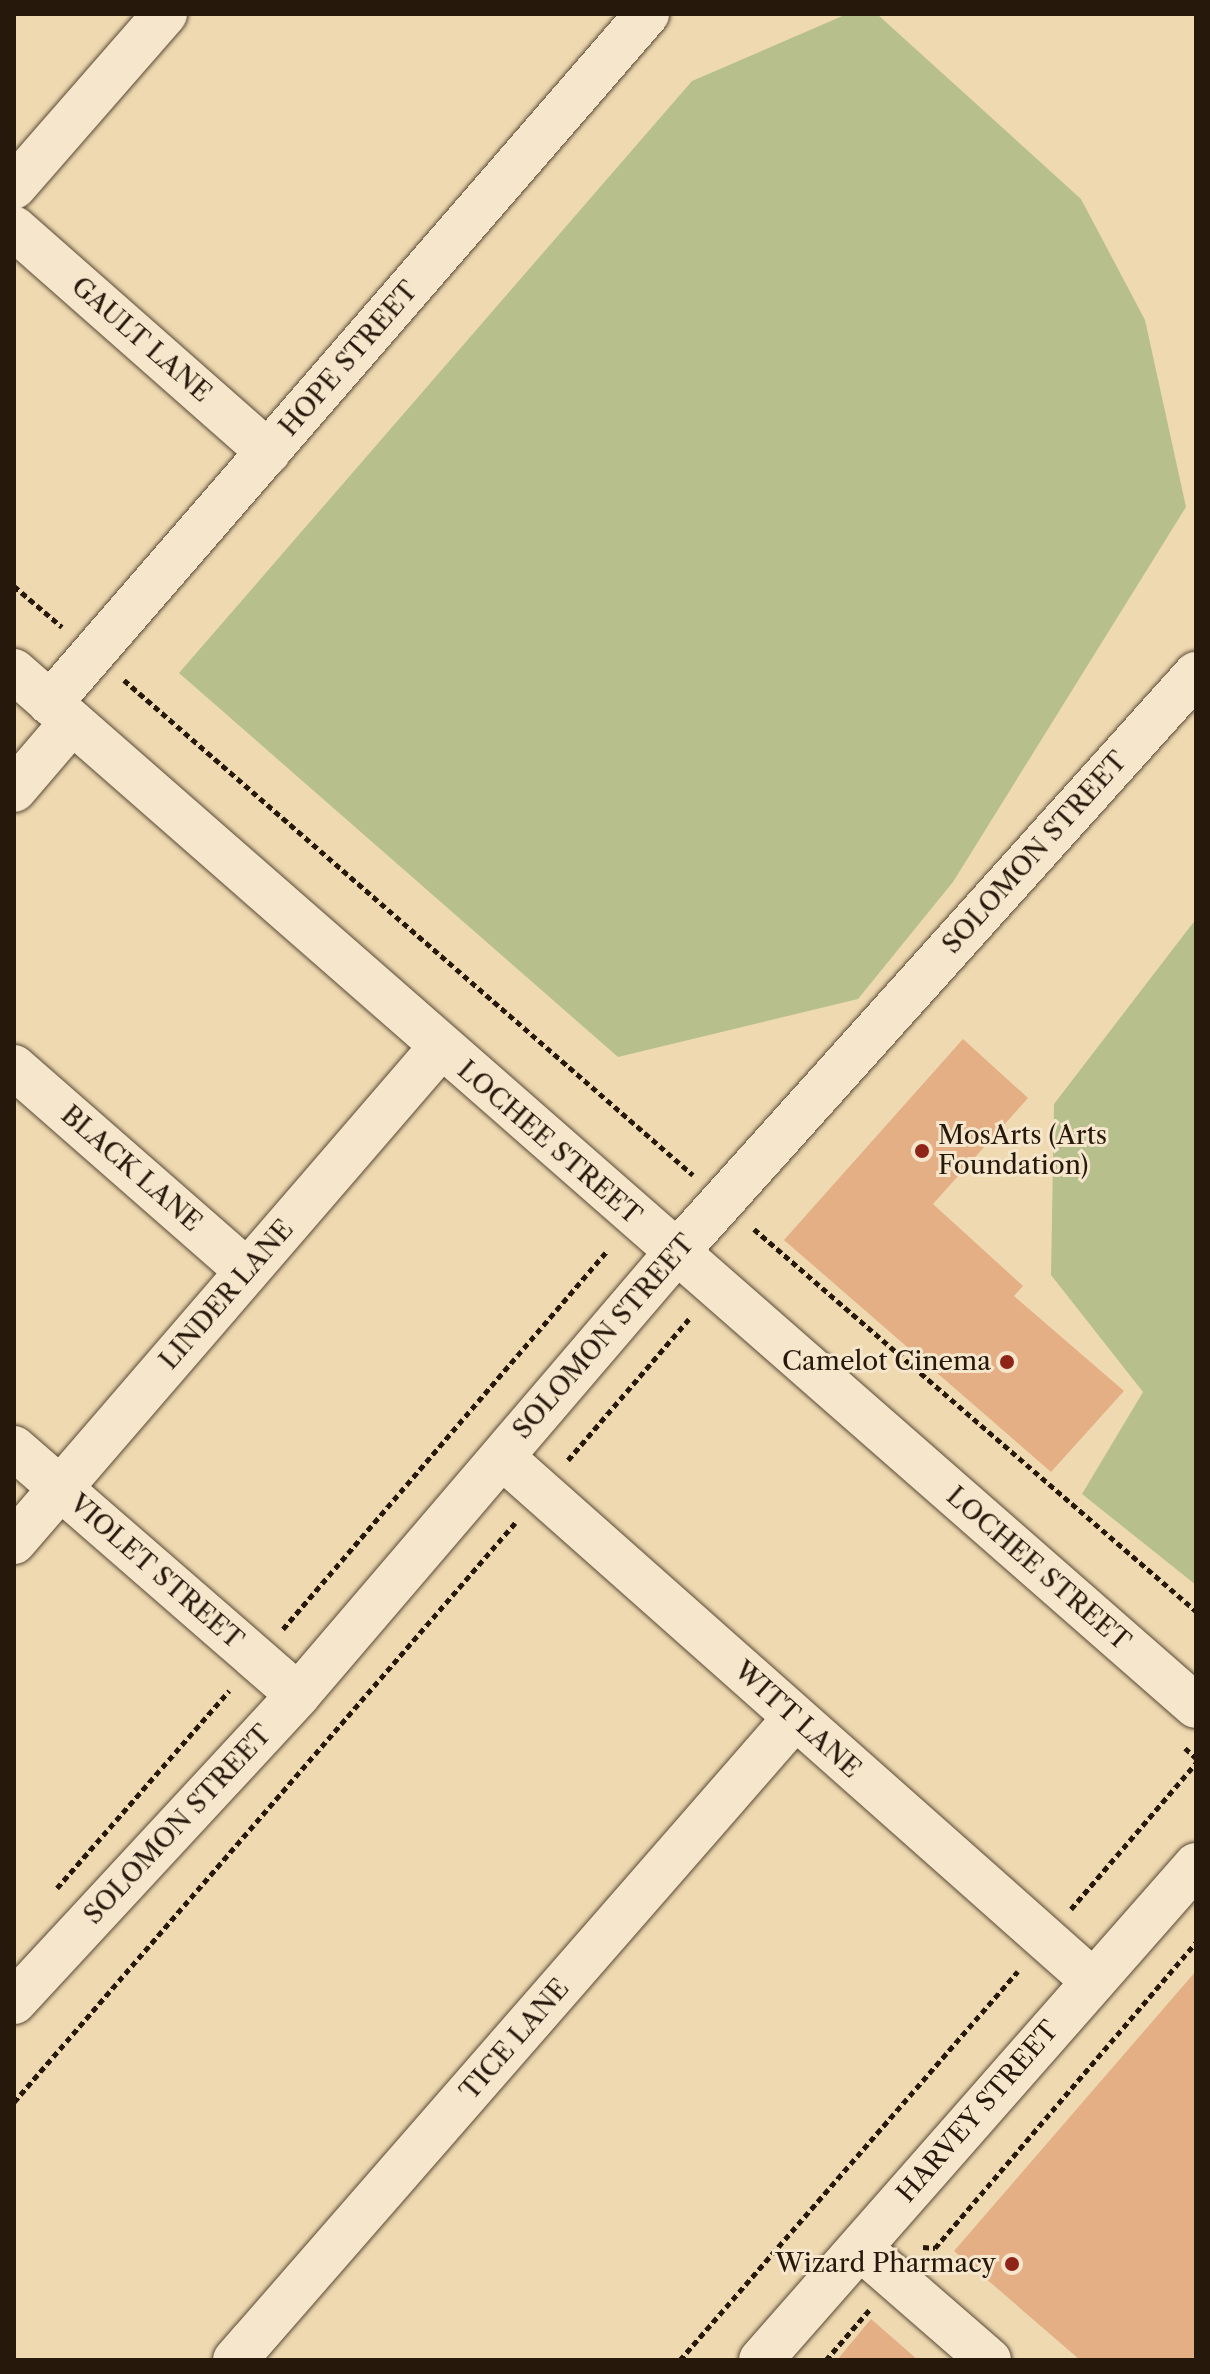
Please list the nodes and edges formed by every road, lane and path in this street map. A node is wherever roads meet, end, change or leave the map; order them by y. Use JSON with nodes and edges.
{"nodes":[{"id":1,"x":165,"y":14,"type":"edge"},
{"id":2,"x":647,"y":14,"type":"edge"},
{"id":3,"x":14,"y":187,"type":"edge"},
{"id":4,"x":14,"y":228,"type":"edge"},
{"id":5,"x":268,"y":452,"type":"junction"},
{"id":6,"x":14,"y":586,"type":"edge"},
{"id":7,"x":93,"y":653,"type":"junction"},
{"id":8,"x":14,"y":671,"type":"edge"},
{"id":9,"x":1196,"y":674,"type":"edge"},
{"id":10,"x":61,"y":712,"type":"junction"},
{"id":11,"x":14,"y":790,"type":"edge"},
{"id":12,"x":440,"y":1048,"type":"junction"},
{"id":13,"x":14,"y":1067,"type":"edge"},
{"id":14,"x":722,"y":1201,"type":"junction"},
{"id":15,"x":598,"y":1243,"type":"dead end"},
{"id":16,"x":675,"y":1254,"type":"junction"},
{"id":17,"x":247,"y":1271,"type":"junction"},
{"id":18,"x":705,"y":1325,"type":"dead end"},
{"id":19,"x":14,"y":1448,"type":"edge"},
{"id":20,"x":502,"y":1457,"type":"junction"},
{"id":21,"x":59,"y":1488,"type":"junction"},
{"id":22,"x":542,"y":1492,"type":"junction"},
{"id":23,"x":14,"y":1542,"type":"edge"},
{"id":24,"x":1196,"y":1611,"type":"edge"},
{"id":25,"x":256,"y":1659,"type":"junction"},
{"id":26,"x":298,"y":1695,"type":"junction"},
{"id":27,"x":794,"y":1719,"type":"junction"},
{"id":28,"x":1184,"y":1722,"type":"edge"},
{"id":29,"x":1196,"y":1760,"type":"edge"},
{"id":30,"x":1196,"y":1865,"type":"edge"},
{"id":31,"x":45,"y":1902,"type":"dead end"},
{"id":32,"x":1046,"y":1939,"type":"junction"},
{"id":33,"x":1196,"y":1942,"type":"edge"},
{"id":34,"x":1093,"y":1981,"type":"junction"},
{"id":35,"x":14,"y":2002,"type":"edge"},
{"id":36,"x":14,"y":2102,"type":"edge"},
{"id":37,"x":860,"y":2248,"type":"junction"},
{"id":38,"x":895,"y":2279,"type":"junction"},
{"id":39,"x":235,"y":2360,"type":"edge"},
{"id":40,"x":680,"y":2360,"type":"edge"},
{"id":41,"x":761,"y":2360,"type":"edge"},
{"id":42,"x":826,"y":2360,"type":"edge"},
{"id":43,"x":989,"y":2360,"type":"edge"}],
"edges":[{"from":1,"to":3,"type":"street"},
{"from":2,"to":5,"type":"street","name":"HOPE STREET"},
{"from":4,"to":5,"type":"street","name":"GAULT LANE"},
{"from":5,"to":7,"type":"street","name":"HOPE STREET"},
{"from":6,"to":7,"type":"path"},
{"from":7,"to":10,"type":"street","name":"HOPE STREET"},
{"from":7,"to":14,"type":"path"},
{"from":8,"to":10,"type":"street","name":"LOCHEE STREET"},
{"from":9,"to":14,"type":"street","name":"SOLOMON STREET"},
{"from":10,"to":11,"type":"street","name":"HOPE STREET"},
{"from":10,"to":12,"type":"street","name":"LOCHEE STREET"},
{"from":12,"to":16,"type":"street","name":"LOCHEE STREET"},
{"from":12,"to":17,"type":"street","name":"LINDER LANE"},
{"from":13,"to":17,"type":"street","name":"BLACK LANE"},
{"from":14,"to":16,"type":"street","name":"SOLOMON STREET"},
{"from":14,"to":24,"type":"path"},
{"from":15,"to":25,"type":"path"},
{"from":16,"to":20,"type":"street","name":"SOLOMON STREET"},
{"from":16,"to":28,"type":"street","name":"LOCHEE STREET"},
{"from":17,"to":21,"type":"street","name":"LINDER LANE"},
{"from":18,"to":22,"type":"path"},
{"from":19,"to":21,"type":"street","name":"VIOLET STREET"},
{"from":20,"to":22,"type":"street","name":"WITT LANE"},
{"from":20,"to":26,"type":"street","name":"SOLOMON STREET"},
{"from":21,"to":23,"type":"street","name":"LINDER LANE"},
{"from":21,"to":25,"type":"street","name":"VIOLET STREET"},
{"from":22,"to":27,"type":"street","name":"WITT LANE"},
{"from":22,"to":36,"type":"path"},
{"from":25,"to":26,"type":"street","name":"VIOLET STREET"},
{"from":25,"to":31,"type":"path"},
{"from":26,"to":35,"type":"street","name":"SOLOMON STREET"},
{"from":27,"to":32,"type":"street","name":"WITT LANE"},
{"from":27,"to":39,"type":"street","name":"TICE LANE"},
{"from":28,"to":29,"type":"path"},
{"from":29,"to":32,"type":"path"},
{"from":30,"to":34,"type":"street","name":"HARVEY STREET"},
{"from":32,"to":34,"type":"street","name":"WITT LANE"},
{"from":32,"to":40,"type":"path"},
{"from":33,"to":38,"type":"path"},
{"from":34,"to":37,"type":"street","name":"HARVEY STREET"},
{"from":37,"to":38,"type":"street"},
{"from":37,"to":41,"type":"street","name":"HARVEY STREET"},
{"from":38,"to":42,"type":"path"},
{"from":38,"to":43,"type":"street"}]}
